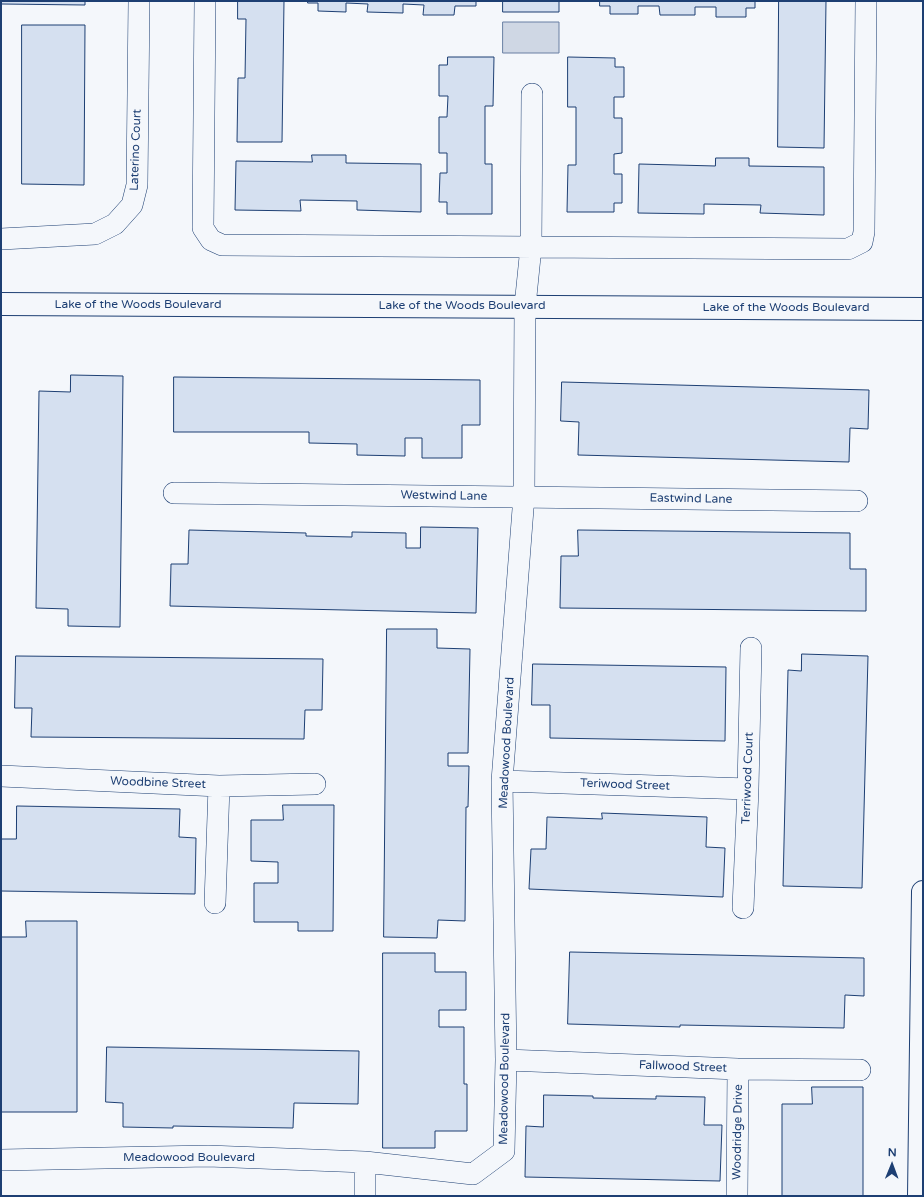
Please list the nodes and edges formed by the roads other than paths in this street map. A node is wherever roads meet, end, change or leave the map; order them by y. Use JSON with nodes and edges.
{"nodes":[{"id":1,"x":139,"y":1,"type":"edge"},
{"id":2,"x":205,"y":1,"type":"edge"},
{"id":3,"x":866,"y":1,"type":"edge"},
{"id":4,"x":532,"y":94,"type":"dead end"},
{"id":5,"x":1,"y":239,"type":"edge"},
{"id":6,"x":531,"y":247,"type":"junction"},
{"id":7,"x":1,"y":304,"type":"edge"},
{"id":8,"x":526,"y":306,"type":"junction"},
{"id":9,"x":923,"y":309,"type":"edge"},
{"id":10,"x":174,"y":493,"type":"dead end"},
{"id":11,"x":524,"y":496,"type":"junction"},
{"id":12,"x":858,"y":501,"type":"dead end"},
{"id":13,"x":751,"y":648,"type":"dead end"},
{"id":14,"x":1,"y":776,"type":"edge"},
{"id":15,"x":502,"y":781,"type":"junction"},
{"id":16,"x":315,"y":784,"type":"dead end"},
{"id":17,"x":218,"y":786,"type":"junction"},
{"id":18,"x":748,"y":789,"type":"junction"},
{"id":19,"x":923,"y":892,"type":"edge"},
{"id":20,"x":215,"y":903,"type":"dead end"},
{"id":21,"x":743,"y":908,"type":"dead end"},
{"id":22,"x":506,"y":1060,"type":"junction"},
{"id":23,"x":738,"y":1068,"type":"junction"},
{"id":24,"x":860,"y":1070,"type":"dead end"},
{"id":25,"x":1,"y":1160,"type":"edge"},
{"id":26,"x":365,"y":1162,"type":"junction"},
{"id":27,"x":365,"y":1196,"type":"edge"},
{"id":28,"x":737,"y":1196,"type":"edge"},
{"id":29,"x":919,"y":1196,"type":"edge"}],
"edges":[{"from":1,"to":5,"type":"street","name":"Laterino Court"},
{"from":2,"to":6,"type":"street"},
{"from":3,"to":6,"type":"street"},
{"from":4,"to":6,"type":"street"},
{"from":6,"to":8,"type":"street"},
{"from":7,"to":8,"type":"street","name":"Lake of the Woods Boulevard"},
{"from":8,"to":9,"type":"street","name":"Lake of the Woods Boulevard"},
{"from":8,"to":11,"type":"street"},
{"from":10,"to":11,"type":"street","name":"Westwind Lane"},
{"from":11,"to":12,"type":"street","name":"Eastwind Lane"},
{"from":11,"to":15,"type":"street","name":"Meadowood Boulevard"},
{"from":13,"to":18,"type":"street","name":"Terriwood Court"},
{"from":14,"to":17,"type":"street","name":"Woodbine Street"},
{"from":15,"to":18,"type":"street","name":"Teriwood Street"},
{"from":15,"to":22,"type":"street","name":"Meadowood Boulevard"},
{"from":16,"to":17,"type":"street","name":"Woodbine Street"},
{"from":17,"to":20,"type":"street"},
{"from":18,"to":21,"type":"street","name":"Terriwood Court"},
{"from":19,"to":29,"type":"street"},
{"from":22,"to":23,"type":"street","name":"Fallwood Street"},
{"from":22,"to":26,"type":"street","name":"Meadowood Boulevard"},
{"from":23,"to":24,"type":"street","name":"Fallwood Street"},
{"from":23,"to":28,"type":"street","name":"Woodridge Drive"},
{"from":25,"to":26,"type":"street","name":"Meadowood Boulevard"},
{"from":26,"to":27,"type":"street"}]}
